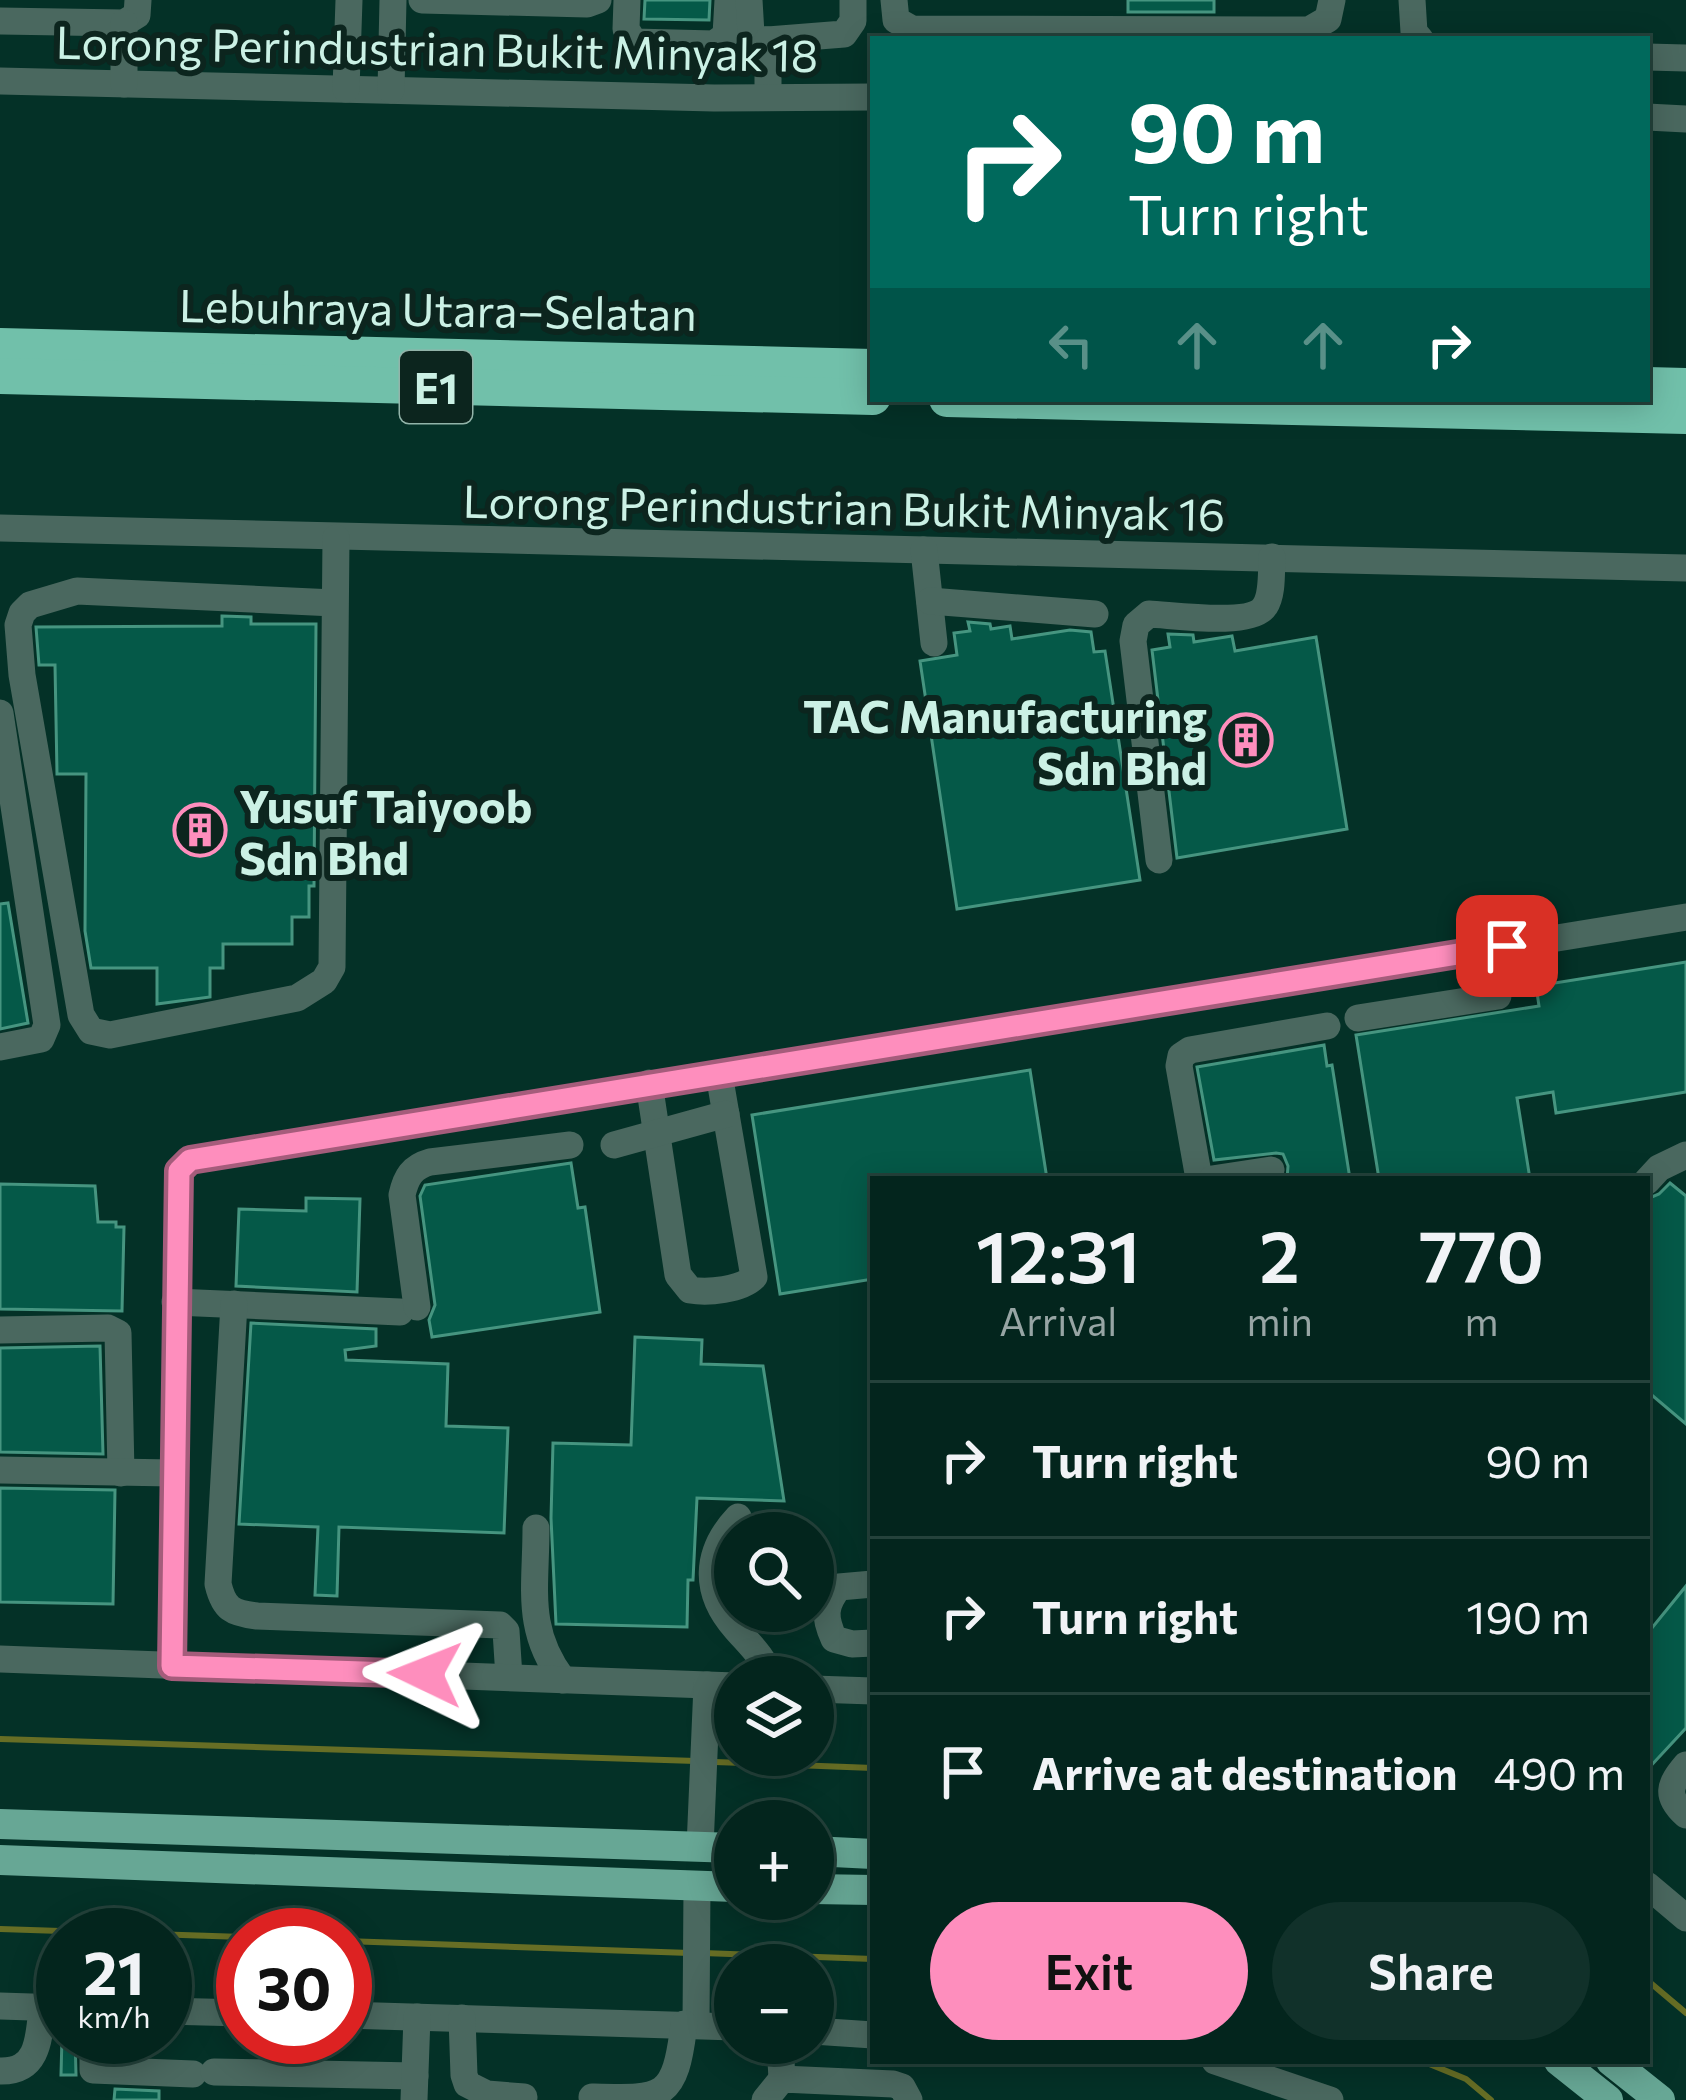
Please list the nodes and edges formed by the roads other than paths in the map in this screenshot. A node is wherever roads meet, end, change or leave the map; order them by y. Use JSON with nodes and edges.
{"nodes":[{"id":1,"x":349,"y":0,"type":"edge"},
{"id":2,"x":394,"y":0,"type":"edge"},
{"id":3,"x":422,"y":0,"type":"edge"},
{"id":4,"x":598,"y":0,"type":"edge"},
{"id":5,"x":627,"y":0,"type":"edge"},
{"id":6,"x":728,"y":0,"type":"edge"},
{"id":7,"x":749,"y":0,"type":"edge"},
{"id":8,"x":854,"y":0,"type":"edge"},
{"id":9,"x":895,"y":0,"type":"edge"},
{"id":10,"x":1332,"y":0,"type":"edge"},
{"id":11,"x":1412,"y":0,"type":"edge"},
{"id":12,"x":131,"y":12,"type":"edge"},
{"id":13,"x":0,"y":21,"type":"edge"},
{"id":14,"x":1152,"y":34,"type":"edge"},
{"id":15,"x":1188,"y":34,"type":"edge"},
{"id":16,"x":1417,"y":36,"type":"edge"},
{"id":17,"x":767,"y":40,"type":"junction"},
{"id":18,"x":714,"y":44,"type":"junction"},
{"id":19,"x":1650,"y":57,"type":"edge"},
{"id":20,"x":1686,"y":58,"type":"edge"},
{"id":21,"x":0,"y":81,"type":"edge"},
{"id":22,"x":124,"y":84,"type":"junction"},
{"id":23,"x":346,"y":89,"type":"junction"},
{"id":24,"x":391,"y":90,"type":"junction"},
{"id":25,"x":768,"y":96,"type":"junction"},
{"id":26,"x":870,"y":97,"type":"edge"},
{"id":27,"x":714,"y":98,"type":"junction"},
{"id":28,"x":1650,"y":117,"type":"edge"},
{"id":29,"x":1686,"y":118,"type":"edge"},
{"id":30,"x":0,"y":346,"type":"edge"},
{"id":31,"x":870,"y":367,"type":"edge"},
{"id":32,"x":0,"y":376,"type":"edge"},
{"id":33,"x":1650,"y":386,"type":"edge"},
{"id":34,"x":1686,"y":386,"type":"edge"},
{"id":35,"x":870,"y":397,"type":"edge"},
{"id":36,"x":1077,"y":402,"type":"edge"},
{"id":37,"x":1686,"y":416,"type":"edge"},
{"id":38,"x":0,"y":528,"type":"edge"},
{"id":39,"x":336,"y":538,"type":"junction"},
{"id":40,"x":924,"y":550,"type":"junction"},
{"id":41,"x":1272,"y":557,"type":"junction"},
{"id":42,"x":1686,"y":568,"type":"edge"},
{"id":43,"x":930,"y":601,"type":"junction"},
{"id":44,"x":334,"y":603,"type":"junction"},
{"id":45,"x":1096,"y":614,"type":"dead end"},
{"id":46,"x":934,"y":643,"type":"dead end"},
{"id":47,"x":0,"y":713,"type":"edge"},
{"id":48,"x":1160,"y":860,"type":"dead end"},
{"id":49,"x":1686,"y":917,"type":"edge"},
{"id":50,"x":1418,"y":960,"type":"junction"},
{"id":51,"x":1304,"y":977,"type":"junction"},
{"id":52,"x":1498,"y":996,"type":"dead end"},
{"id":53,"x":1426,"y":1007,"type":"junction"},
{"id":54,"x":1358,"y":1018,"type":"dead end"},
{"id":55,"x":0,"y":1047,"type":"edge"},
{"id":56,"x":719,"y":1074,"type":"junction"},
{"id":57,"x":649,"y":1083,"type":"junction"},
{"id":58,"x":726,"y":1114,"type":"junction"},
{"id":59,"x":404,"y":1126,"type":"junction"},
{"id":60,"x":657,"y":1133,"type":"junction"},
{"id":61,"x":570,"y":1145,"type":"dead end"},
{"id":62,"x":614,"y":1145,"type":"dead end"},
{"id":63,"x":1686,"y":1154,"type":"edge"},
{"id":64,"x":418,"y":1165,"type":"junction"},
{"id":65,"x":1270,"y":1170,"type":"dead end"},
{"id":66,"x":1197,"y":1176,"type":"edge"},
{"id":67,"x":1231,"y":1176,"type":"edge"},
{"id":68,"x":1650,"y":1178,"type":"edge"},
{"id":69,"x":175,"y":1302,"type":"junction"},
{"id":70,"x":234,"y":1304,"type":"junction"},
{"id":71,"x":0,"y":1330,"type":"edge"},
{"id":72,"x":0,"y":1470,"type":"edge"},
{"id":73,"x":121,"y":1473,"type":"junction"},
{"id":74,"x":172,"y":1473,"type":"junction"},
{"id":75,"x":536,"y":1528,"type":"dead end"},
{"id":76,"x":714,"y":1550,"type":"edge"},
{"id":77,"x":870,"y":1583,"type":"edge"},
{"id":78,"x":714,"y":1590,"type":"edge"},
{"id":79,"x":741,"y":1632,"type":"edge"},
{"id":80,"x":870,"y":1643,"type":"edge"},
{"id":81,"x":761,"y":1656,"type":"edge"},
{"id":82,"x":0,"y":1659,"type":"edge"},
{"id":83,"x":172,"y":1666,"type":"junction"},
{"id":84,"x":509,"y":1677,"type":"junction"},
{"id":85,"x":563,"y":1680,"type":"junction"},
{"id":86,"x":834,"y":1690,"type":"edge"},
{"id":87,"x":870,"y":1691,"type":"edge"},
{"id":88,"x":714,"y":1692,"type":"edge"},
{"id":89,"x":714,"y":1710,"type":"edge"},
{"id":90,"x":1686,"y":1765,"type":"edge"},
{"id":91,"x":1686,"y":1815,"type":"edge"},
{"id":92,"x":0,"y":1824,"type":"edge"},
{"id":93,"x":700,"y":1837,"type":"junction"},
{"id":94,"x":714,"y":1841,"type":"edge"},
{"id":95,"x":834,"y":1852,"type":"edge"},
{"id":96,"x":870,"y":1853,"type":"edge"},
{"id":97,"x":0,"y":1860,"type":"edge"},
{"id":98,"x":1650,"y":1888,"type":"edge"},
{"id":99,"x":834,"y":1889,"type":"edge"},
{"id":100,"x":870,"y":1890,"type":"edge"},
{"id":101,"x":714,"y":1893,"type":"edge"},
{"id":102,"x":697,"y":1897,"type":"junction"},
{"id":103,"x":1686,"y":1918,"type":"edge"},
{"id":104,"x":0,"y":2006,"type":"edge"},
{"id":105,"x":36,"y":2007,"type":"edge"},
{"id":106,"x":372,"y":2016,"type":"edge"},
{"id":107,"x":691,"y":2016,"type":"junction"},
{"id":108,"x":417,"y":2017,"type":"junction"},
{"id":109,"x":462,"y":2018,"type":"junction"},
{"id":110,"x":714,"y":2022,"type":"edge"},
{"id":111,"x":834,"y":2032,"type":"edge"},
{"id":112,"x":870,"y":2035,"type":"edge"},
{"id":113,"x":36,"y":2053,"type":"edge"},
{"id":114,"x":93,"y":2064,"type":"edge"},
{"id":115,"x":1224,"y":2064,"type":"edge"},
{"id":116,"x":1563,"y":2064,"type":"edge"},
{"id":117,"x":1615,"y":2064,"type":"edge"},
{"id":118,"x":0,"y":2071,"type":"edge"},
{"id":119,"x":415,"y":2088,"type":"edge"},
{"id":120,"x":773,"y":2090,"type":"edge"},
{"id":121,"x":524,"y":2097,"type":"edge"},
{"id":122,"x":592,"y":2097,"type":"dead end"},
{"id":123,"x":909,"y":2100,"type":"edge"},
{"id":124,"x":1330,"y":2100,"type":"edge"},
{"id":125,"x":1608,"y":2100,"type":"edge"},
{"id":126,"x":1660,"y":2100,"type":"edge"}],
"edges":[{"from":1,"to":23,"type":"street"},
{"from":2,"to":24,"type":"street"},
{"from":3,"to":4,"type":"street"},
{"from":5,"to":18,"type":"street"},
{"from":6,"to":18,"type":"street"},
{"from":7,"to":17,"type":"street"},
{"from":8,"to":17,"type":"street"},
{"from":9,"to":14,"type":"street"},
{"from":10,"to":15,"type":"street"},
{"from":11,"to":16,"type":"street"},
{"from":12,"to":13,"type":"street"},
{"from":12,"to":22,"type":"street"},
{"from":14,"to":15,"type":"street"},
{"from":17,"to":25,"type":"street"},
{"from":18,"to":27,"type":"street"},
{"from":19,"to":20,"type":"street"},
{"from":21,"to":22,"type":"street","name":"Lorong Perindustrian Bukit Minyak 18"},
{"from":22,"to":23,"type":"street","name":"Lorong Perindustrian Bukit Minyak 18"},
{"from":23,"to":24,"type":"street","name":"Lorong Perindustrian Bukit Minyak 18"},
{"from":24,"to":27,"type":"street","name":"Lorong Perindustrian Bukit Minyak 18"},
{"from":25,"to":26,"type":"street","name":"Lorong Perindustrian Bukit Minyak 18"},
{"from":25,"to":27,"type":"street","name":"Lorong Perindustrian Bukit Minyak 18"},
{"from":28,"to":29,"type":"street"},
{"from":30,"to":31,"type":"highway","name":"Lebuhraya Utara–Selatan","number":"E1"},
{"from":32,"to":35,"type":"highway","name":"Lebuhraya Utara–Selatan","number":"E1"},
{"from":33,"to":34,"type":"highway"},
{"from":36,"to":37,"type":"highway"},
{"from":38,"to":39,"type":"street","name":"Lorong Perindustrian Bukit Minyak 16"},
{"from":39,"to":40,"type":"street","name":"Lorong Perindustrian Bukit Minyak 16"},
{"from":39,"to":44,"type":"street"},
{"from":40,"to":41,"type":"street","name":"Lorong Perindustrian Bukit Minyak 16"},
{"from":40,"to":43,"type":"street"},
{"from":41,"to":42,"type":"street","name":"Lorong Perindustrian Bukit Minyak 16"},
{"from":41,"to":48,"type":"street"},
{"from":43,"to":45,"type":"street"},
{"from":43,"to":46,"type":"street"},
{"from":44,"to":44,"type":"street"},
{"from":47,"to":55,"type":"street"},
{"from":49,"to":50,"type":"street"},
{"from":50,"to":51,"type":"street"},
{"from":50,"to":53,"type":"street"},
{"from":51,"to":56,"type":"street"},
{"from":51,"to":66,"type":"street"},
{"from":52,"to":53,"type":"street"},
{"from":53,"to":54,"type":"street"},
{"from":56,"to":57,"type":"street"},
{"from":56,"to":58,"type":"street"},
{"from":57,"to":59,"type":"street"},
{"from":57,"to":60,"type":"street"},
{"from":58,"to":60,"type":"street"},
{"from":58,"to":60,"type":"street"},
{"from":59,"to":64,"type":"street"},
{"from":59,"to":69,"type":"street"},
{"from":60,"to":62,"type":"street"},
{"from":61,"to":64,"type":"street"},
{"from":63,"to":68,"type":"street"},
{"from":64,"to":70,"type":"street"},
{"from":65,"to":67,"type":"street"},
{"from":69,"to":70,"type":"street"},
{"from":69,"to":74,"type":"street"},
{"from":70,"to":84,"type":"street"},
{"from":71,"to":73,"type":"street"},
{"from":72,"to":73,"type":"street"},
{"from":73,"to":74,"type":"street"},
{"from":74,"to":83,"type":"street"},
{"from":75,"to":85,"type":"street"},
{"from":76,"to":78,"type":"street"},
{"from":77,"to":80,"type":"street"},
{"from":79,"to":81,"type":"street"},
{"from":82,"to":83,"type":"street"},
{"from":83,"to":84,"type":"street"},
{"from":84,"to":85,"type":"street"},
{"from":85,"to":88,"type":"street"},
{"from":86,"to":87,"type":"street"},
{"from":89,"to":93,"type":"street"},
{"from":90,"to":91,"type":"street"},
{"from":92,"to":93,"type":"main road"},
{"from":93,"to":94,"type":"main road"},
{"from":95,"to":96,"type":"main road"},
{"from":97,"to":102,"type":"main road"},
{"from":98,"to":103,"type":"street"},
{"from":99,"to":100,"type":"main road"},
{"from":101,"to":102,"type":"main road"},
{"from":102,"to":107,"type":"street"},
{"from":104,"to":105,"type":"street"},
{"from":106,"to":108,"type":"street"},
{"from":107,"to":109,"type":"street"},
{"from":107,"to":110,"type":"street"},
{"from":107,"to":122,"type":"street"},
{"from":108,"to":109,"type":"street"},
{"from":108,"to":119,"type":"street"},
{"from":109,"to":121,"type":"street"},
{"from":111,"to":112,"type":"street"},
{"from":113,"to":118,"type":"street"},
{"from":114,"to":119,"type":"street"},
{"from":115,"to":124,"type":"street"},
{"from":116,"to":125,"type":"main road"},
{"from":117,"to":126,"type":"main road"},
{"from":120,"to":123,"type":"street"}]}
